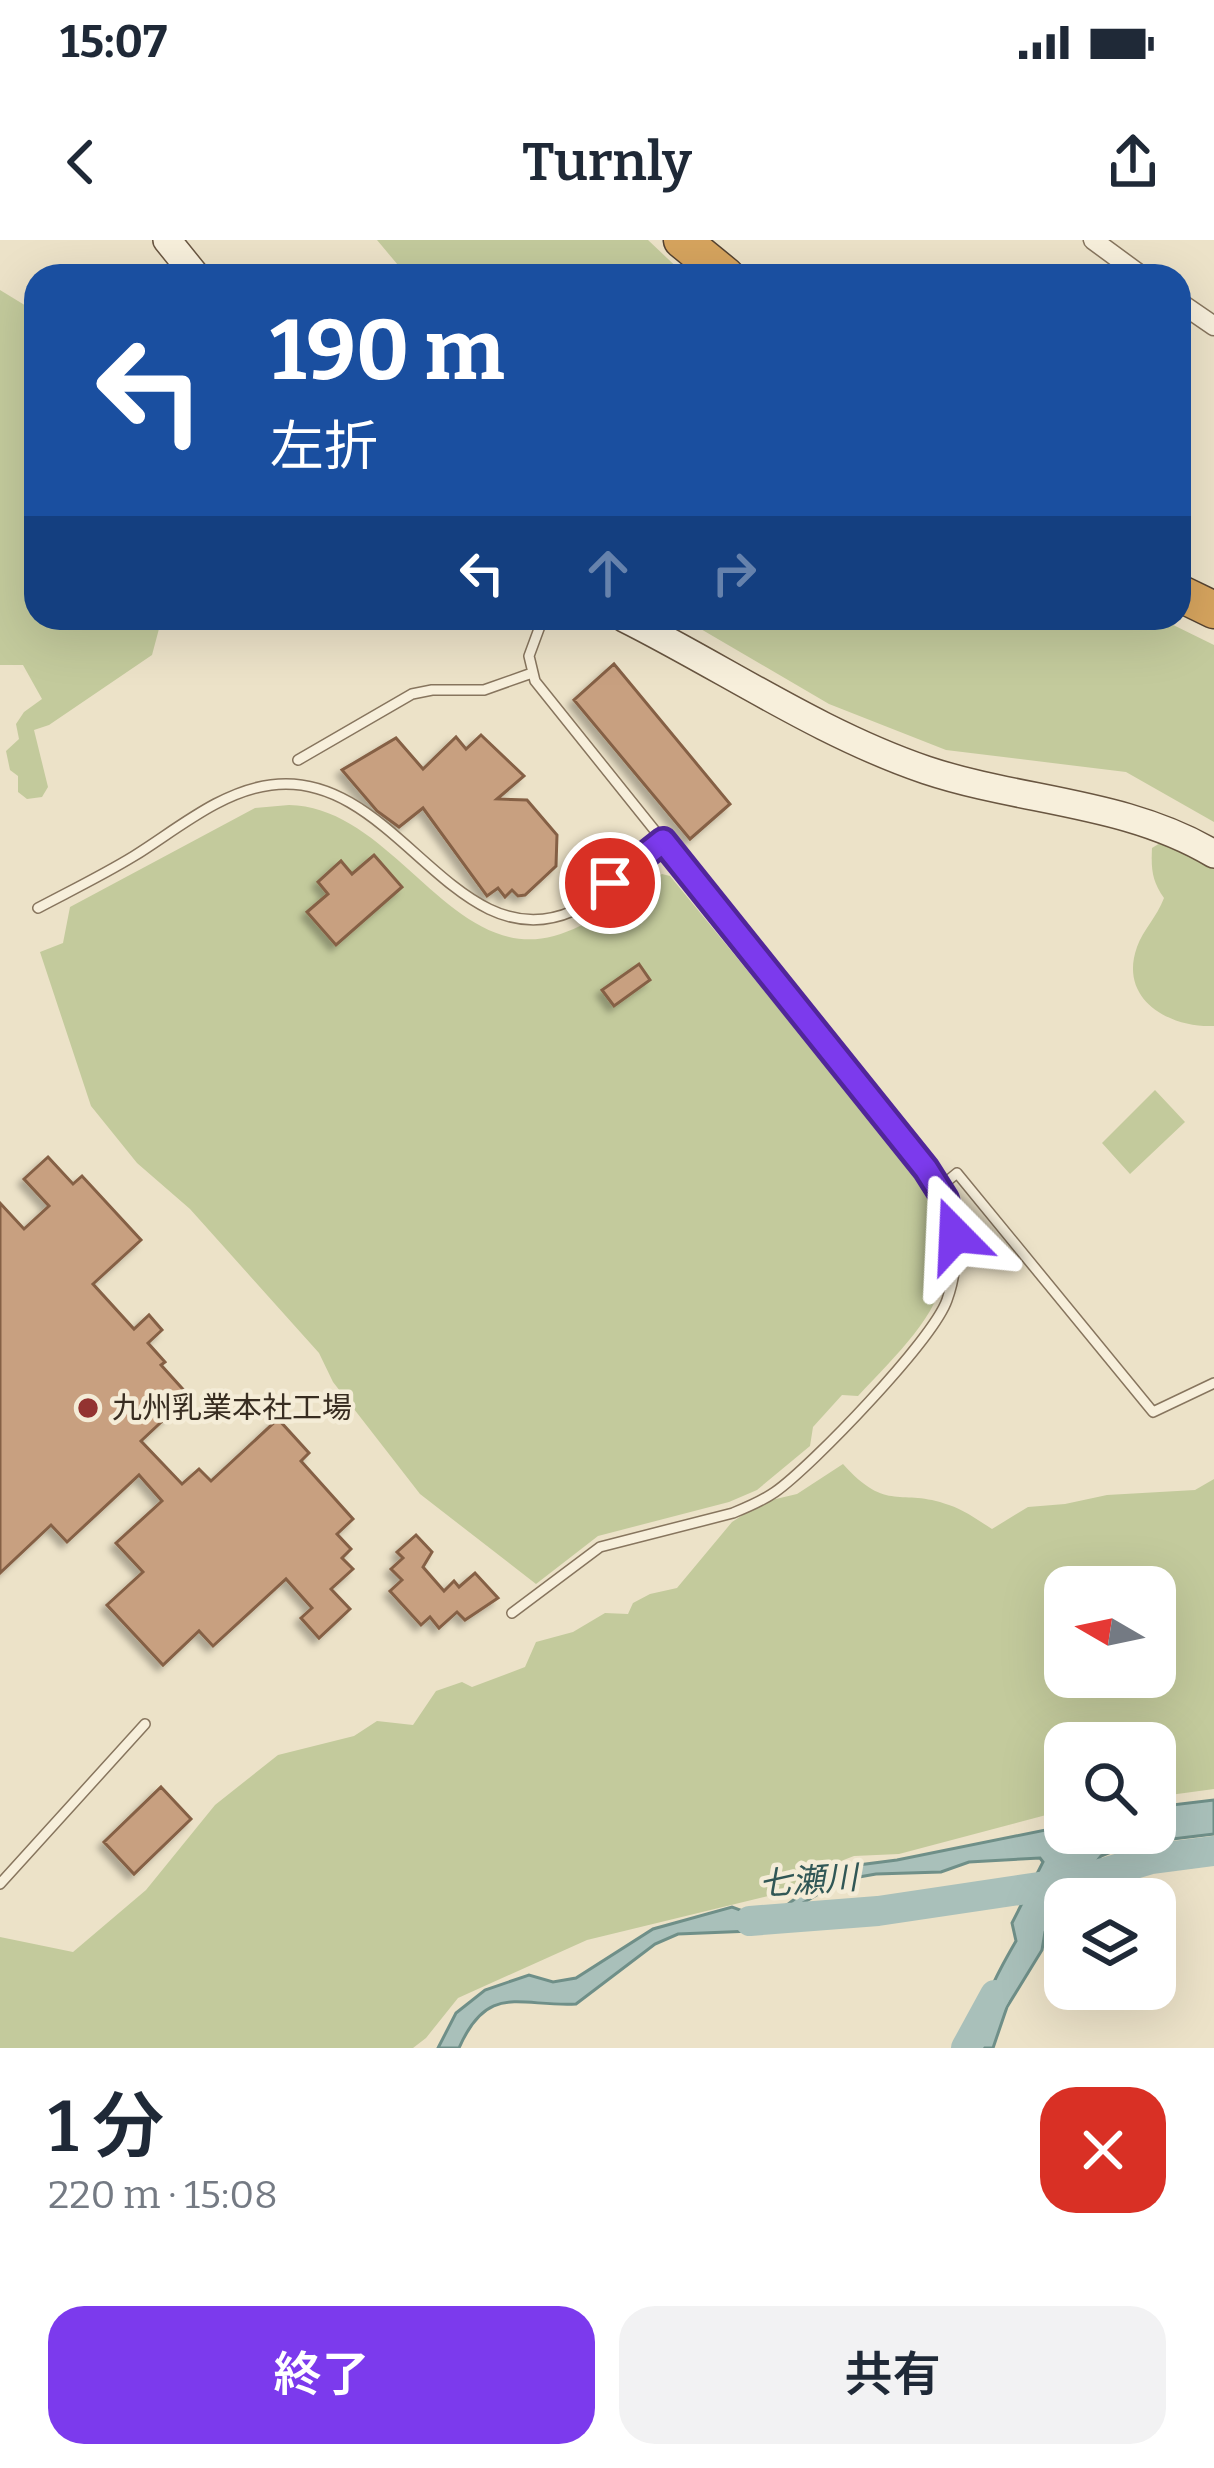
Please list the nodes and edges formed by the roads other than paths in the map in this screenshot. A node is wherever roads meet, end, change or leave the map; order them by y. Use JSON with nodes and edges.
{"nodes":[{"id":1,"x":167,"y":240,"type":"edge"},
{"id":2,"x":682,"y":240,"type":"edge"},
{"id":3,"x":1093,"y":240,"type":"edge"},
{"id":4,"x":186,"y":264,"type":"edge"},
{"id":5,"x":711,"y":264,"type":"edge"},
{"id":6,"x":1126,"y":264,"type":"edge"},
{"id":7,"x":538,"y":630,"type":"edge"},
{"id":8,"x":647,"y":630,"type":"edge"},
{"id":9,"x":532,"y":673,"type":"junction"},
{"id":10,"x":298,"y":760,"type":"dead end"},
{"id":11,"x":663,"y":841,"type":"junction"},
{"id":12,"x":1214,"y":854,"type":"edge"},
{"id":13,"x":38,"y":908,"type":"dead end"},
{"id":14,"x":939,"y":1188,"type":"junction"},
{"id":15,"x":1214,"y":1383,"type":"edge"},
{"id":16,"x":512,"y":1613,"type":"dead end"},
{"id":17,"x":145,"y":1724,"type":"dead end"},
{"id":18,"x":0,"y":1884,"type":"edge"}],
"edges":[{"from":1,"to":4,"type":"street"},
{"from":2,"to":5,"type":"highway"},
{"from":3,"to":6,"type":"street"},
{"from":7,"to":9,"type":"lane"},
{"from":8,"to":12,"type":"street"},
{"from":9,"to":10,"type":"lane"},
{"from":9,"to":11,"type":"lane"},
{"from":11,"to":13,"type":"lane"},
{"from":11,"to":14,"type":"lane"},
{"from":14,"to":15,"type":"lane"},
{"from":14,"to":16,"type":"lane"},
{"from":17,"to":18,"type":"lane"}]}
